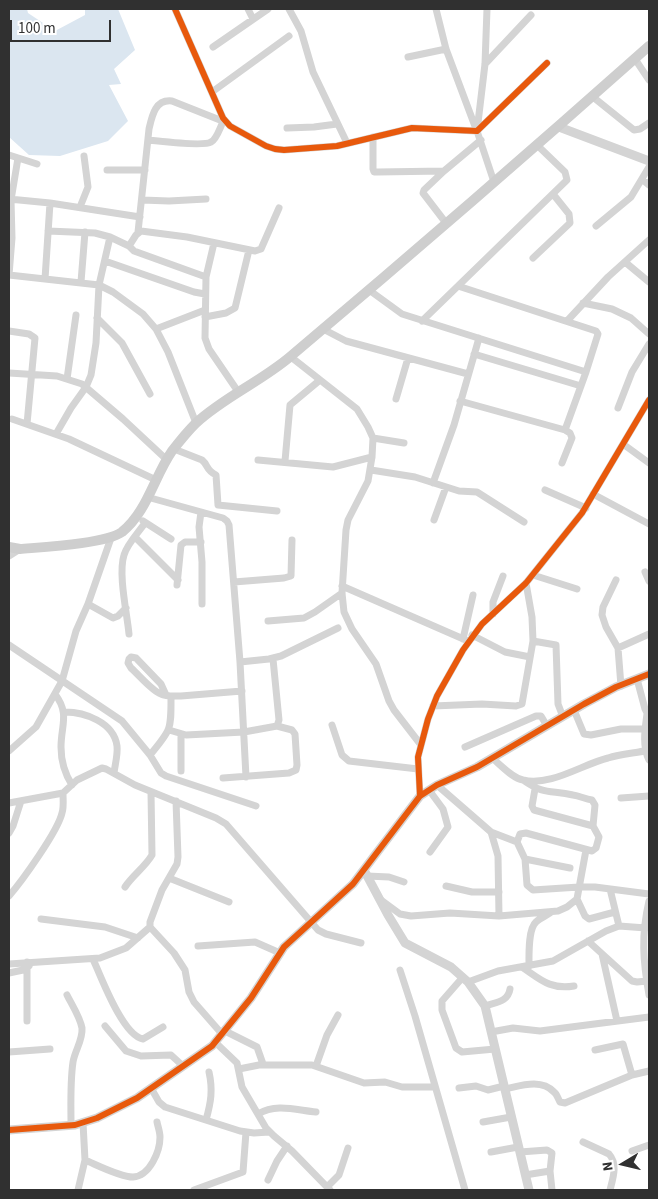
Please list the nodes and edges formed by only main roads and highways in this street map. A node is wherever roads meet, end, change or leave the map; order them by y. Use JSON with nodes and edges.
{"nodes":[{"id":1,"x":649,"y":46,"type":"edge"},
{"id":2,"x":9,"y":547,"type":"edge"}],
"edges":[{"from":1,"to":2,"type":"main road"}]}
